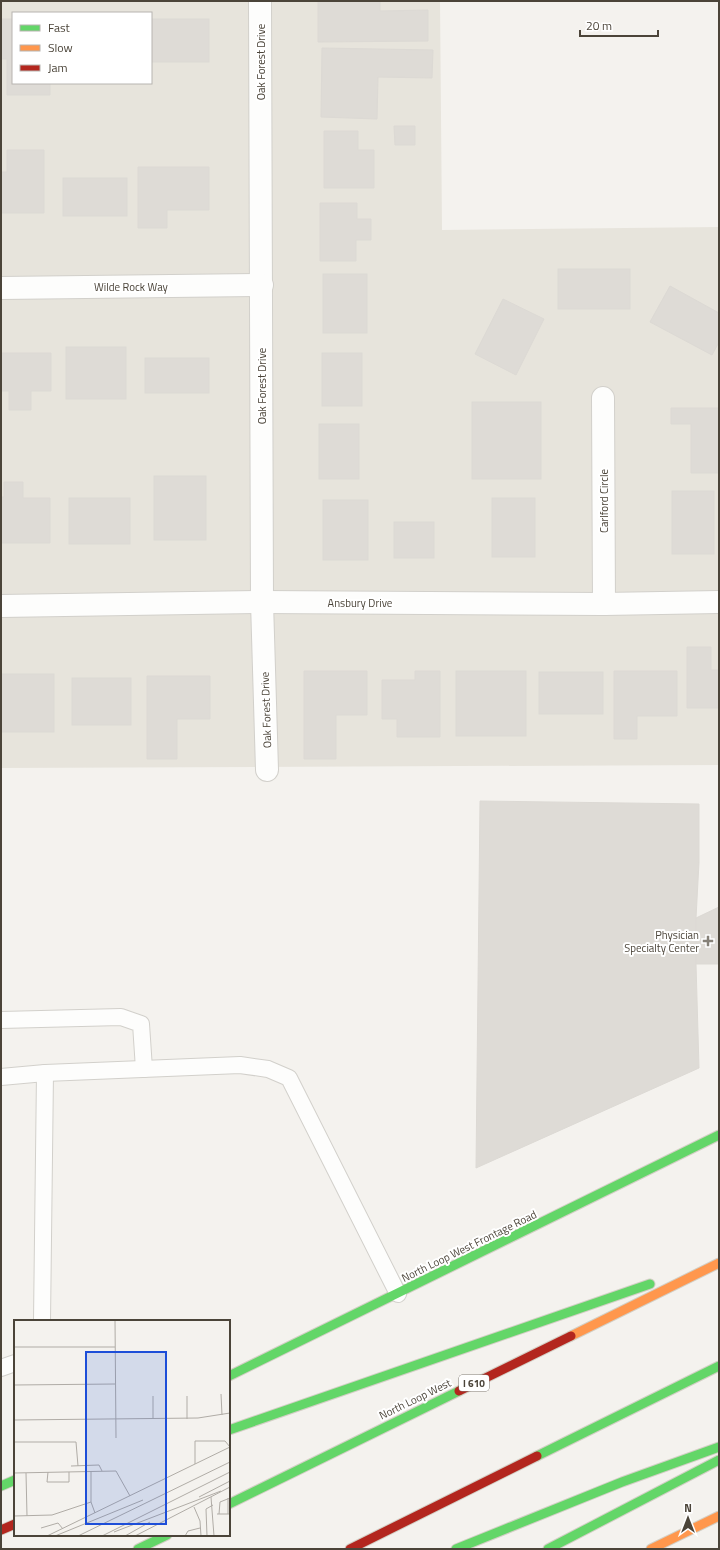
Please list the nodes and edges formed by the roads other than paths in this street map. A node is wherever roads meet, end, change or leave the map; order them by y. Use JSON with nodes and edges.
{"nodes":[{"id":1,"x":260,"y":1,"type":"edge"},
{"id":2,"x":262,"y":285,"type":"junction"},
{"id":3,"x":1,"y":288,"type":"edge"},
{"id":4,"x":603,"y":398,"type":"dead end"},
{"id":5,"x":262,"y":602,"type":"junction"},
{"id":6,"x":719,"y":602,"type":"edge"},
{"id":7,"x":604,"y":604,"type":"junction"},
{"id":8,"x":1,"y":606,"type":"edge"},
{"id":9,"x":267,"y":770,"type":"dead end"},
{"id":10,"x":1,"y":1020,"type":"edge"},
{"id":11,"x":144,"y":1069,"type":"junction"},
{"id":12,"x":45,"y":1073,"type":"junction"},
{"id":13,"x":1,"y":1077,"type":"edge"},
{"id":14,"x":719,"y":1135,"type":"edge"},
{"id":15,"x":719,"y":1261,"type":"edge"},
{"id":16,"x":398,"y":1294,"type":"junction"},
{"id":17,"x":42,"y":1320,"type":"edge"},
{"id":18,"x":14,"y":1363,"type":"edge"},
{"id":19,"x":719,"y":1366,"type":"edge"},
{"id":20,"x":1,"y":1368,"type":"edge"},
{"id":21,"x":230,"y":1376,"type":"edge"},
{"id":22,"x":230,"y":1430,"type":"edge"},
{"id":23,"x":719,"y":1447,"type":"edge"},
{"id":24,"x":719,"y":1460,"type":"edge"},
{"id":25,"x":14,"y":1480,"type":"edge"},
{"id":26,"x":1,"y":1486,"type":"edge"},
{"id":27,"x":230,"y":1504,"type":"edge"},
{"id":28,"x":719,"y":1516,"type":"edge"},
{"id":29,"x":14,"y":1524,"type":"edge"},
{"id":30,"x":1,"y":1530,"type":"edge"},
{"id":31,"x":165,"y":1536,"type":"edge"},
{"id":32,"x":138,"y":1549,"type":"edge"},
{"id":33,"x":350,"y":1549,"type":"edge"},
{"id":34,"x":456,"y":1549,"type":"edge"},
{"id":35,"x":548,"y":1549,"type":"edge"},
{"id":36,"x":651,"y":1549,"type":"edge"}],
"edges":[{"from":1,"to":2,"type":"street","name":"Oak Forest Drive"},
{"from":2,"to":3,"type":"street","name":"Wilde Rock Way"},
{"from":2,"to":5,"type":"street","name":"Oak Forest Drive"},
{"from":4,"to":7,"type":"street","name":"Carlford Circle"},
{"from":5,"to":7,"type":"street","name":"Ansbury Drive"},
{"from":5,"to":8,"type":"street","name":"Ansbury Drive"},
{"from":5,"to":9,"type":"street","name":"Oak Forest Drive"},
{"from":6,"to":7,"type":"street","name":"Ansbury Drive"},
{"from":10,"to":11,"type":"lane"},
{"from":11,"to":12,"type":"lane"},
{"from":11,"to":16,"type":"lane"},
{"from":12,"to":13,"type":"lane"},
{"from":12,"to":17,"type":"lane"},
{"from":14,"to":16,"type":"main road","name":"North Loop West Frontage Road"},
{"from":15,"to":22,"type":"main road"},
{"from":15,"to":27,"type":"main road","name":"North Loop West","number":"I 610"},
{"from":16,"to":21,"type":"main road","name":"North Loop West Frontage Road"},
{"from":18,"to":20,"type":"lane"},
{"from":19,"to":33,"type":"main road"},
{"from":23,"to":34,"type":"main road"},
{"from":24,"to":35,"type":"main road"},
{"from":25,"to":26,"type":"main road"},
{"from":28,"to":36,"type":"main road"},
{"from":29,"to":30,"type":"main road"},
{"from":31,"to":32,"type":"main road"}]}
